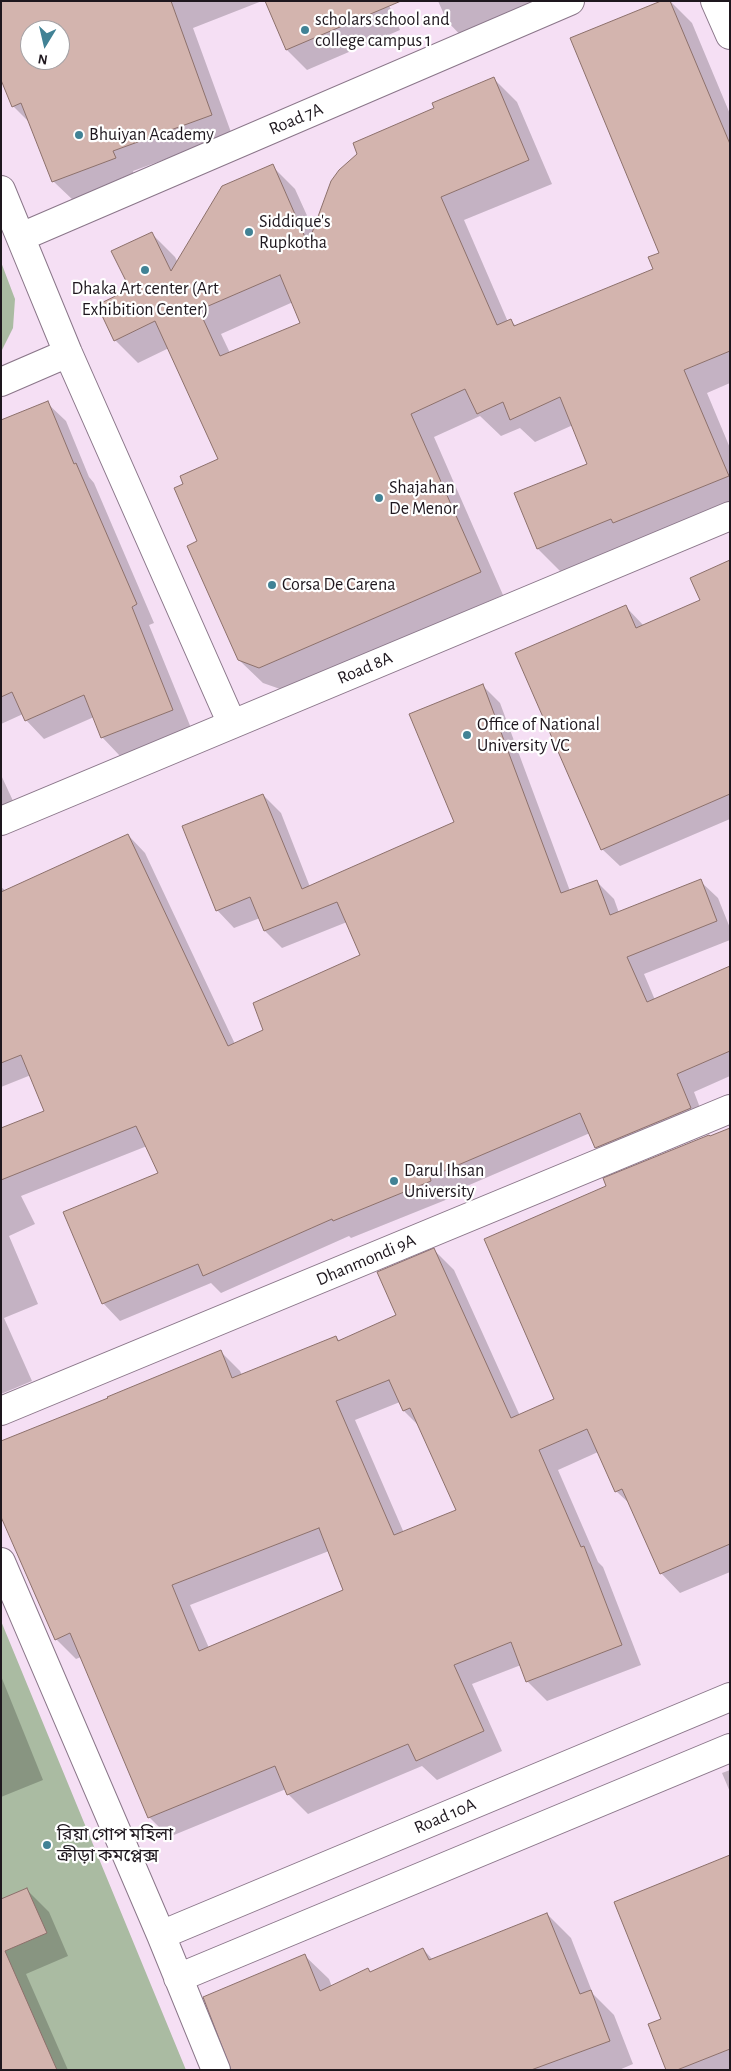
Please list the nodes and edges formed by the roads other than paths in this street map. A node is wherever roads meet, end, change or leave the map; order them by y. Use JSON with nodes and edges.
{"nodes":[{"id":1,"x":570,"y":1,"type":"edge"},
{"id":2,"x":716,"y":1,"type":"edge"},
{"id":3,"x":730,"y":35,"type":"edge"},
{"id":4,"x":1,"y":190,"type":"edge"},
{"id":5,"x":21,"y":237,"type":"junction"},
{"id":6,"x":68,"y":352,"type":"junction"},
{"id":7,"x":1,"y":382,"type":"edge"},
{"id":8,"x":730,"y":516,"type":"edge"},
{"id":9,"x":232,"y":724,"type":"junction"},
{"id":10,"x":1,"y":821,"type":"edge"},
{"id":11,"x":730,"y":1109,"type":"edge"},
{"id":12,"x":1,"y":1411,"type":"edge"},
{"id":13,"x":1,"y":1562,"type":"edge"},
{"id":14,"x":730,"y":1697,"type":"edge"},
{"id":15,"x":730,"y":1748,"type":"edge"},
{"id":16,"x":161,"y":1935,"type":"junction"},
{"id":17,"x":178,"y":1978,"type":"junction"},
{"id":18,"x":216,"y":2070,"type":"edge"}],
"edges":[{"from":1,"to":5,"type":"street","name":"Road 7A"},
{"from":2,"to":3,"type":"street"},
{"from":4,"to":5,"type":"street"},
{"from":5,"to":6,"type":"street"},
{"from":6,"to":7,"type":"street"},
{"from":6,"to":9,"type":"street"},
{"from":8,"to":9,"type":"street","name":"Road 8A"},
{"from":9,"to":10,"type":"street","name":"Road 8A"},
{"from":11,"to":12,"type":"street","name":"Dhanmondi 9A"},
{"from":13,"to":16,"type":"street"},
{"from":14,"to":16,"type":"street","name":"Road 10A"},
{"from":15,"to":17,"type":"street"},
{"from":16,"to":17,"type":"street"},
{"from":17,"to":18,"type":"street"}]}
